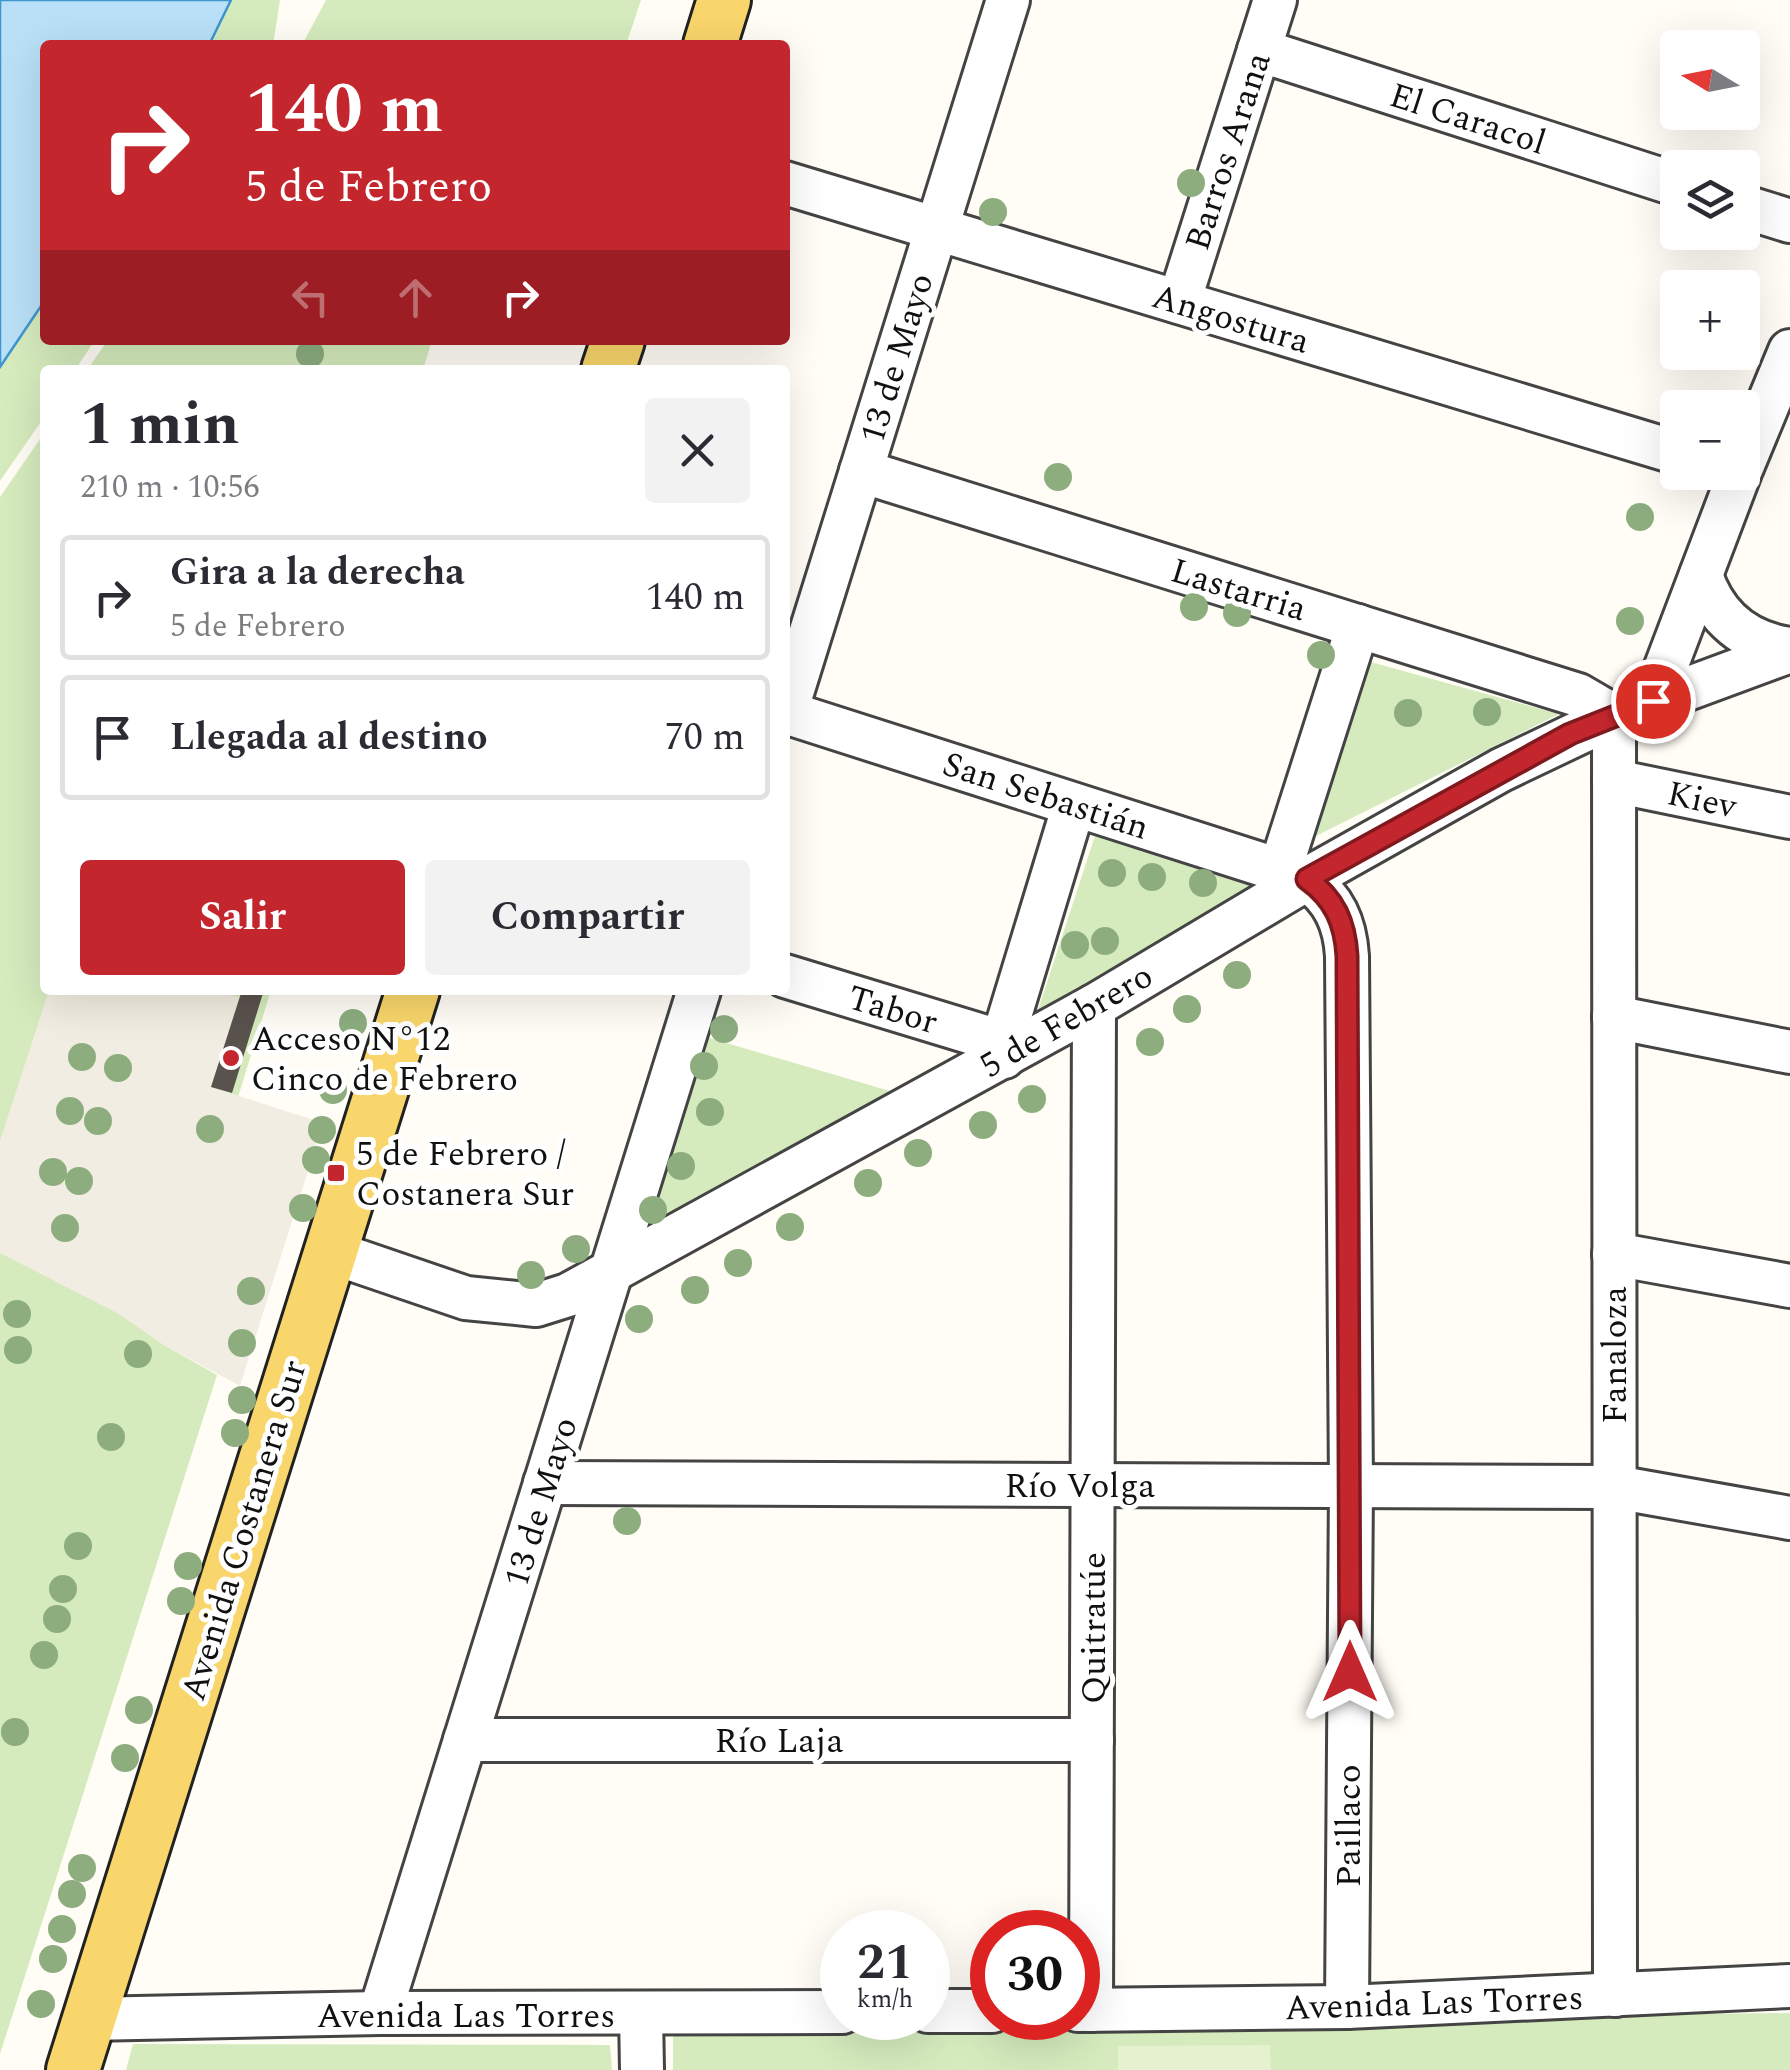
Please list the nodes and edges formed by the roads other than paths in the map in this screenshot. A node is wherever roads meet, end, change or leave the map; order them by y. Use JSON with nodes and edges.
{"nodes":[{"id":1,"x":724,"y":0,"type":"edge"},
{"id":2,"x":1008,"y":0,"type":"edge"},
{"id":3,"x":1275,"y":0,"type":"edge"},
{"id":4,"x":712,"y":40,"type":"edge"},
{"id":5,"x":1259,"y":50,"type":"junction"},
{"id":6,"x":1660,"y":179,"type":"edge"},
{"id":7,"x":790,"y":184,"type":"edge"},
{"id":8,"x":1760,"y":212,"type":"edge"},
{"id":9,"x":1790,"y":222,"type":"edge"},
{"id":10,"x":937,"y":228,"type":"junction"},
{"id":11,"x":1179,"y":302,"type":"junction"},
{"id":12,"x":1790,"y":351,"type":"edge"},
{"id":13,"x":1760,"y":425,"type":"edge"},
{"id":14,"x":1660,"y":448,"type":"edge"},
{"id":15,"x":861,"y":471,"type":"junction"},
{"id":16,"x":1734,"y":490,"type":"edge"},
{"id":17,"x":1701,"y":576,"type":"junction"},
{"id":18,"x":1358,"y":626,"type":"junction"},
{"id":19,"x":1790,"y":650,"type":"edge"},
{"id":20,"x":790,"y":697,"type":"edge"},
{"id":21,"x":1634,"y":708,"type":"junction"},
{"id":22,"x":790,"y":715,"type":"edge"},
{"id":23,"x":1614,"y":780,"type":"junction"},
{"id":24,"x":1074,"y":804,"type":"junction"},
{"id":25,"x":1790,"y":817,"type":"edge"},
{"id":26,"x":1294,"y":875,"type":"junction"},
{"id":27,"x":790,"y":978,"type":"edge"},
{"id":28,"x":410,"y":995,"type":"edge"},
{"id":29,"x":697,"y":995,"type":"edge"},
{"id":30,"x":1094,"y":1006,"type":"junction"},
{"id":31,"x":1614,"y":1017,"type":"junction"},
{"id":32,"x":1003,"y":1050,"type":"junction"},
{"id":33,"x":1790,"y":1052,"type":"edge"},
{"id":34,"x":331,"y":1252,"type":"junction"},
{"id":35,"x":1614,"y":1254,"type":"junction"},
{"id":36,"x":611,"y":1272,"type":"junction"},
{"id":37,"x":1790,"y":1286,"type":"edge"},
{"id":38,"x":545,"y":1483,"type":"junction"},
{"id":39,"x":1093,"y":1486,"type":"junction"},
{"id":40,"x":1351,"y":1486,"type":"junction"},
{"id":41,"x":1615,"y":1488,"type":"junction"},
{"id":42,"x":1790,"y":1518,"type":"edge"},
{"id":43,"x":465,"y":1740,"type":"junction"},
{"id":44,"x":1092,"y":1740,"type":"junction"},
{"id":45,"x":1087,"y":1910,"type":"edge"},
{"id":46,"x":1790,"y":1986,"type":"edge"},
{"id":47,"x":1616,"y":1995,"type":"junction"},
{"id":48,"x":1347,"y":2007,"type":"junction"},
{"id":49,"x":1100,"y":2010,"type":"edge"},
{"id":50,"x":820,"y":2012,"type":"edge"},
{"id":51,"x":380,"y":2013,"type":"junction"},
{"id":52,"x":641,"y":2014,"type":"junction"},
{"id":53,"x":89,"y":2019,"type":"junction"},
{"id":54,"x":73,"y":2070,"type":"edge"},
{"id":55,"x":642,"y":2070,"type":"edge"}],
"edges":[{"from":1,"to":4,"type":"main road"},
{"from":2,"to":10,"type":"street","name":"13 de Mayo"},
{"from":3,"to":5,"type":"street","name":"Barros Arana"},
{"from":5,"to":6,"type":"street","name":"El Caracol"},
{"from":5,"to":11,"type":"street","name":"Barros Arana"},
{"from":7,"to":10,"type":"street","name":"Angostura"},
{"from":8,"to":9,"type":"street"},
{"from":10,"to":11,"type":"street","name":"Angostura"},
{"from":10,"to":15,"type":"street","name":"13 de Mayo"},
{"from":11,"to":14,"type":"street","name":"Angostura"},
{"from":12,"to":13,"type":"street","name":"Fanaloza"},
{"from":15,"to":18,"type":"street","name":"Lastarria"},
{"from":15,"to":20,"type":"street","name":"13 de Mayo"},
{"from":16,"to":17,"type":"street","name":"Fanaloza"},
{"from":17,"to":19,"type":"street"},
{"from":17,"to":21,"type":"street","name":"Fanaloza"},
{"from":18,"to":21,"type":"street","name":"Lastarria"},
{"from":18,"to":26,"type":"street"},
{"from":19,"to":21,"type":"street","name":"5 de Febrero"},
{"from":21,"to":23,"type":"street","name":"Fanaloza"},
{"from":21,"to":26,"type":"street","name":"5 de Febrero"},
{"from":22,"to":24,"type":"street","name":"San Sebastián"},
{"from":23,"to":25,"type":"street","name":"Kiev"},
{"from":23,"to":31,"type":"street","name":"Fanaloza"},
{"from":24,"to":26,"type":"street","name":"San Sebastián"},
{"from":24,"to":32,"type":"street"},
{"from":26,"to":30,"type":"street","name":"5 de Febrero"},
{"from":26,"to":40,"type":"street","name":"Paillaco"},
{"from":27,"to":32,"type":"street","name":"Tabor"},
{"from":28,"to":34,"type":"main road","name":"Avenida Costanera Sur"},
{"from":29,"to":36,"type":"street","name":"13 de Mayo"},
{"from":30,"to":32,"type":"street","name":"5 de Febrero"},
{"from":30,"to":39,"type":"street","name":"Quitratúe"},
{"from":31,"to":33,"type":"street"},
{"from":31,"to":35,"type":"street","name":"Fanaloza"},
{"from":32,"to":36,"type":"street","name":"5 de Febrero"},
{"from":34,"to":36,"type":"street","name":"5 de Febrero"},
{"from":34,"to":53,"type":"main road","name":"Avenida Costanera Sur"},
{"from":35,"to":37,"type":"street"},
{"from":35,"to":41,"type":"street","name":"Fanaloza"},
{"from":36,"to":38,"type":"street","name":"13 de Mayo"},
{"from":38,"to":39,"type":"street","name":"Río Volga"},
{"from":38,"to":43,"type":"street","name":"13 de Mayo"},
{"from":39,"to":40,"type":"street","name":"Río Volga"},
{"from":39,"to":44,"type":"street","name":"Quitratúe"},
{"from":40,"to":41,"type":"street","name":"Río Volga"},
{"from":40,"to":48,"type":"street","name":"Paillaco"},
{"from":41,"to":42,"type":"street","name":"Río Volga"},
{"from":41,"to":47,"type":"street","name":"Fanaloza"},
{"from":43,"to":44,"type":"street","name":"Río Laja"},
{"from":43,"to":51,"type":"street","name":"13 de Mayo"},
{"from":44,"to":45,"type":"street","name":"Quitratúe"},
{"from":46,"to":47,"type":"street","name":"Avenida Las Torres"},
{"from":47,"to":48,"type":"street","name":"Avenida Las Torres"},
{"from":48,"to":49,"type":"street","name":"Avenida Las Torres"},
{"from":50,"to":52,"type":"street","name":"Avenida Las Torres"},
{"from":51,"to":52,"type":"street","name":"Avenida Las Torres"},
{"from":51,"to":53,"type":"street","name":"Avenida Las Torres"},
{"from":52,"to":55,"type":"street"},
{"from":53,"to":54,"type":"main road","name":"Avenida Costanera Sur"}]}
